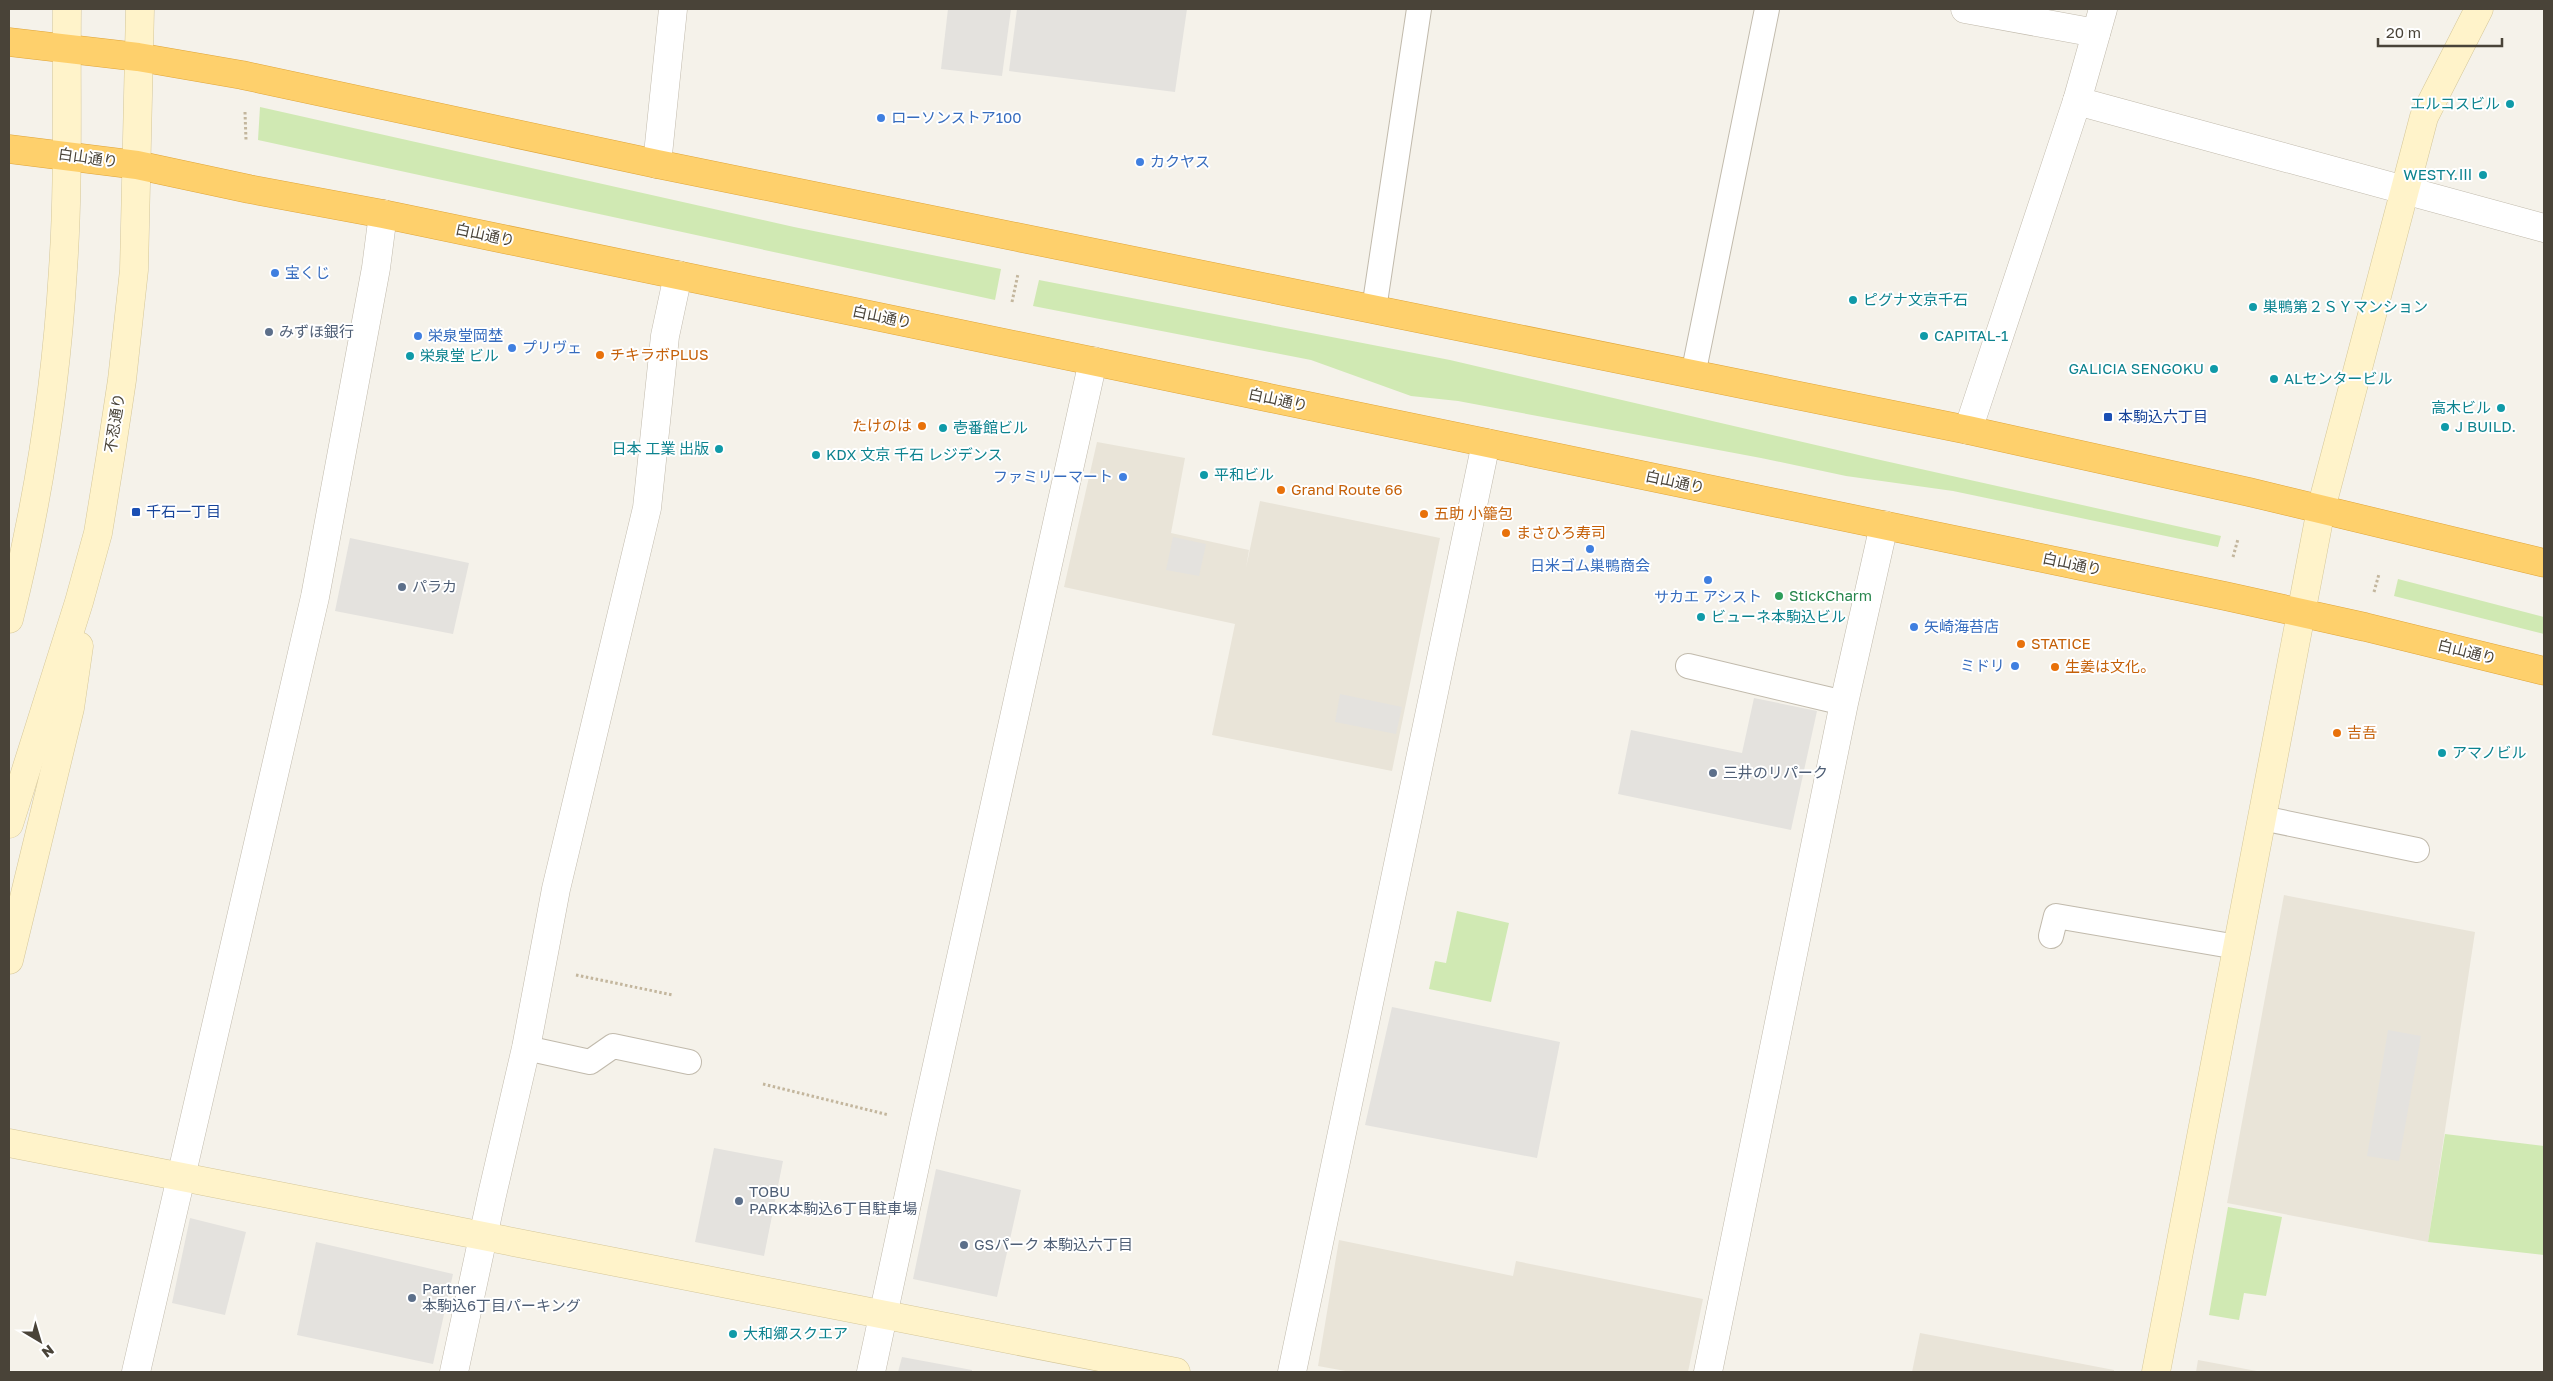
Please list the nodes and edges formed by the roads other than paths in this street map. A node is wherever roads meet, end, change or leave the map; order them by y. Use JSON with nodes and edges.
{"nodes":[{"id":1,"x":67,"y":9,"type":"edge"},
{"id":2,"x":140,"y":9,"type":"edge"},
{"id":3,"x":673,"y":9,"type":"edge"},
{"id":4,"x":1419,"y":9,"type":"edge"},
{"id":5,"x":1767,"y":9,"type":"edge"},
{"id":6,"x":1965,"y":9,"type":"edge"},
{"id":7,"x":2478,"y":9,"type":"edge"},
{"id":8,"x":2099,"y":21,"type":"edge"},
{"id":9,"x":9,"y":42,"type":"edge"},
{"id":10,"x":66,"y":48,"type":"junction"},
{"id":11,"x":138,"y":57,"type":"junction"},
{"id":12,"x":2077,"y":101,"type":"junction"},
{"id":13,"x":9,"y":149,"type":"edge"},
{"id":14,"x":65,"y":154,"type":"junction"},
{"id":15,"x":657,"y":164,"type":"junction"},
{"id":16,"x":137,"y":165,"type":"junction"},
{"id":17,"x":2403,"y":189,"type":"junction"},
{"id":18,"x":383,"y":214,"type":"junction"},
{"id":19,"x":2544,"y":228,"type":"edge"},
{"id":20,"x":678,"y":275,"type":"junction"},
{"id":21,"x":1374,"y":309,"type":"junction"},
{"id":22,"x":1093,"y":361,"type":"junction"},
{"id":23,"x":1693,"y":375,"type":"junction"},
{"id":24,"x":1968,"y":430,"type":"junction"},
{"id":25,"x":1486,"y":443,"type":"junction"},
{"id":26,"x":2321,"y":509,"type":"junction"},
{"id":27,"x":1884,"y":525,"type":"junction"},
{"id":28,"x":2544,"y":563,"type":"edge"},
{"id":29,"x":79,"y":602,"type":"junction"},
{"id":30,"x":2301,"y":613,"type":"junction"},
{"id":31,"x":9,"y":619,"type":"edge"},
{"id":32,"x":1688,"y":666,"type":"dead end"},
{"id":33,"x":2544,"y":671,"type":"edge"},
{"id":34,"x":1844,"y":703,"type":"junction"},
{"id":35,"x":2262,"y":818,"type":"junction"},
{"id":36,"x":9,"y":824,"type":"edge"},
{"id":37,"x":2417,"y":850,"type":"dead end"},
{"id":38,"x":2051,"y":936,"type":"dead end"},
{"id":39,"x":2237,"y":947,"type":"junction"},
{"id":40,"x":9,"y":960,"type":"edge"},
{"id":41,"x":526,"y":1048,"type":"junction"},
{"id":42,"x":689,"y":1062,"type":"dead end"},
{"id":43,"x":12,"y":1142,"type":"edge"},
{"id":44,"x":181,"y":1177,"type":"junction"},
{"id":45,"x":483,"y":1236,"type":"junction"},
{"id":46,"x":882,"y":1314,"type":"junction"},
{"id":47,"x":136,"y":1372,"type":"edge"},
{"id":48,"x":454,"y":1372,"type":"edge"},
{"id":49,"x":871,"y":1372,"type":"edge"},
{"id":50,"x":1176,"y":1372,"type":"edge"},
{"id":51,"x":1292,"y":1372,"type":"edge"},
{"id":52,"x":1708,"y":1372,"type":"edge"},
{"id":53,"x":2156,"y":1372,"type":"edge"}],
"edges":[{"from":1,"to":10,"type":"street"},
{"from":2,"to":11,"type":"street","name":"不忍通り"},
{"from":3,"to":15,"type":"street"},
{"from":4,"to":21,"type":"lane"},
{"from":5,"to":23,"type":"lane"},
{"from":6,"to":8,"type":"street"},
{"from":7,"to":17,"type":"street"},
{"from":8,"to":12,"type":"street"},
{"from":9,"to":10,"type":"highway"},
{"from":10,"to":11,"type":"highway"},
{"from":10,"to":14,"type":"street"},
{"from":11,"to":15,"type":"highway"},
{"from":11,"to":16,"type":"street","name":"不忍通り"},
{"from":12,"to":17,"type":"street"},
{"from":12,"to":24,"type":"street"},
{"from":13,"to":14,"type":"highway","name":"白山通り"},
{"from":14,"to":16,"type":"highway","name":"白山通り"},
{"from":14,"to":31,"type":"street"},
{"from":15,"to":21,"type":"highway"},
{"from":16,"to":18,"type":"highway","name":"白山通り"},
{"from":16,"to":29,"type":"street","name":"不忍通り"},
{"from":17,"to":19,"type":"street"},
{"from":17,"to":26,"type":"street"},
{"from":18,"to":20,"type":"highway","name":"白山通り"},
{"from":18,"to":44,"type":"street"},
{"from":20,"to":22,"type":"highway","name":"白山通り"},
{"from":20,"to":41,"type":"street"},
{"from":21,"to":23,"type":"highway"},
{"from":22,"to":25,"type":"highway","name":"白山通り"},
{"from":22,"to":46,"type":"street"},
{"from":23,"to":24,"type":"highway"},
{"from":24,"to":26,"type":"highway"},
{"from":25,"to":27,"type":"highway","name":"白山通り"},
{"from":25,"to":51,"type":"street"},
{"from":26,"to":28,"type":"highway"},
{"from":26,"to":30,"type":"street"},
{"from":27,"to":30,"type":"highway","name":"白山通り"},
{"from":27,"to":34,"type":"street"},
{"from":29,"to":36,"type":"street","name":"不忍通り"},
{"from":29,"to":40,"type":"street"},
{"from":30,"to":33,"type":"highway","name":"白山通り"},
{"from":30,"to":35,"type":"street"},
{"from":32,"to":34,"type":"lane"},
{"from":34,"to":52,"type":"street"},
{"from":35,"to":37,"type":"lane"},
{"from":35,"to":39,"type":"street"},
{"from":38,"to":39,"type":"lane"},
{"from":39,"to":53,"type":"street"},
{"from":41,"to":42,"type":"lane"},
{"from":41,"to":45,"type":"street"},
{"from":43,"to":44,"type":"street"},
{"from":44,"to":45,"type":"street"},
{"from":44,"to":47,"type":"street"},
{"from":45,"to":46,"type":"street"},
{"from":45,"to":48,"type":"street"},
{"from":46,"to":49,"type":"street"},
{"from":46,"to":50,"type":"street"}]}
